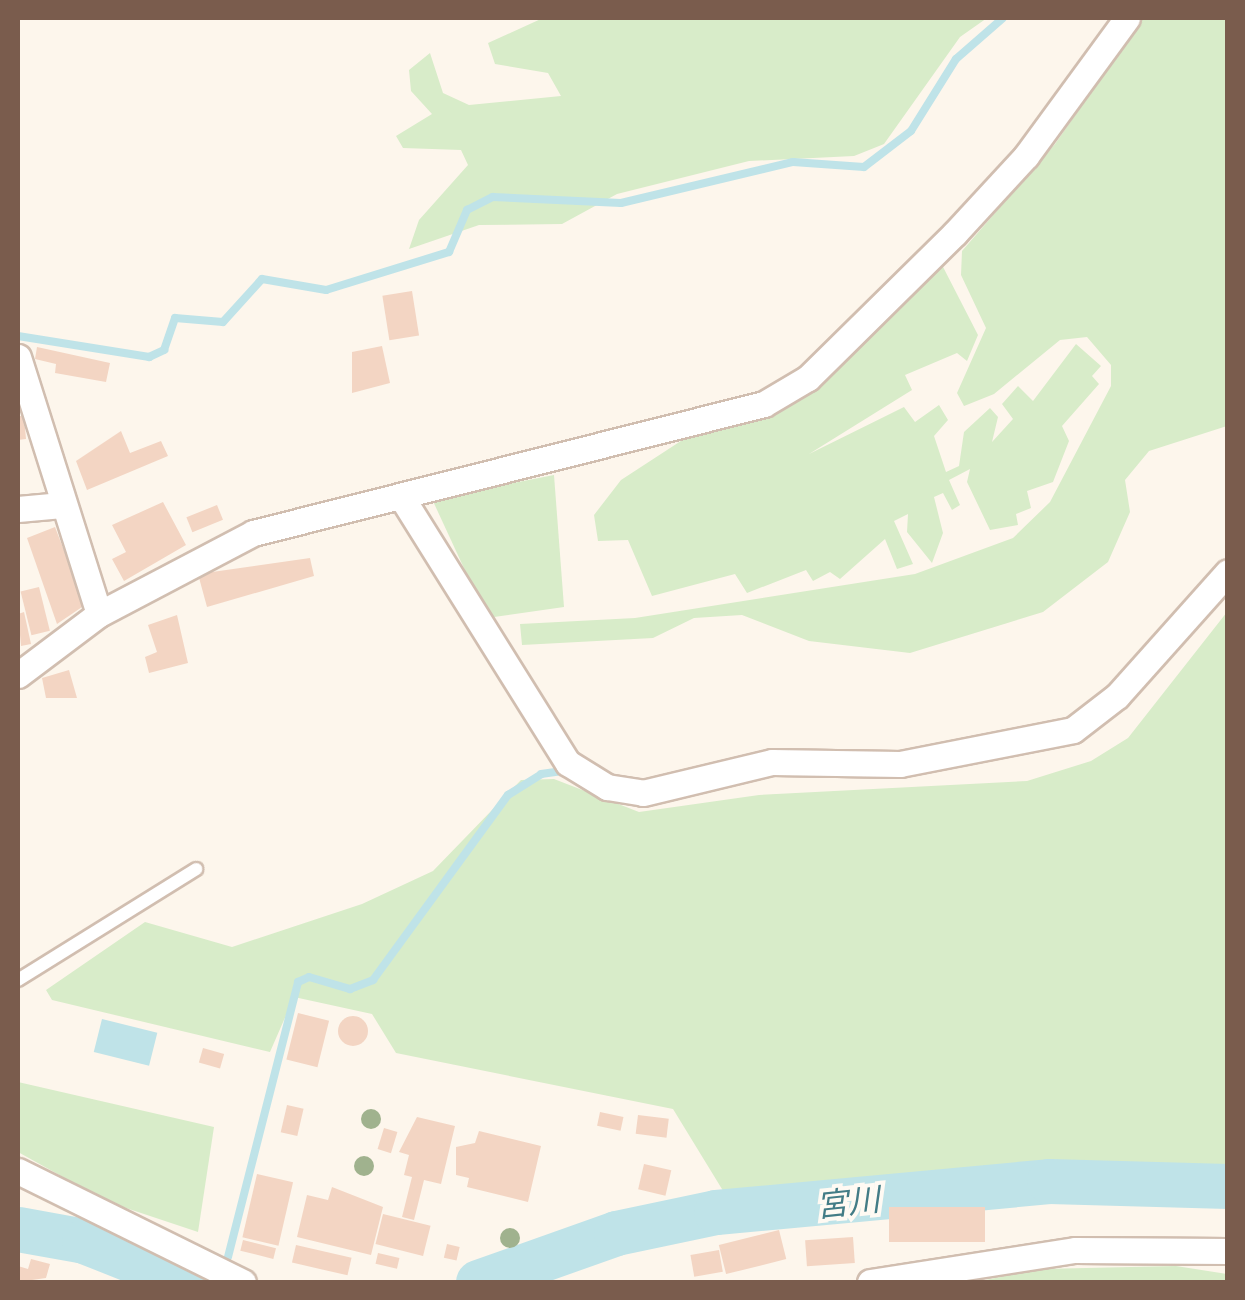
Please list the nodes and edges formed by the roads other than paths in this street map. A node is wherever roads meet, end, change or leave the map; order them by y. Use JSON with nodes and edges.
{"nodes":[{"id":1,"x":1127,"y":18,"type":"edge"},
{"id":2,"x":18,"y":358,"type":"edge"},
{"id":3,"x":404,"y":502,"type":"junction"},
{"id":4,"x":62,"y":505,"type":"junction"},
{"id":5,"x":18,"y":509,"type":"edge"},
{"id":6,"x":1228,"y":572,"type":"edge"},
{"id":7,"x":99,"y":614,"type":"junction"},
{"id":8,"x":18,"y":675,"type":"edge"},
{"id":9,"x":196,"y":869,"type":"dead end"},
{"id":10,"x":18,"y":980,"type":"edge"},
{"id":11,"x":18,"y":1171,"type":"edge"},
{"id":12,"x":1228,"y":1251,"type":"edge"},
{"id":13,"x":243,"y":1282,"type":"edge"},
{"id":14,"x":870,"y":1282,"type":"edge"}],
"edges":[{"from":1,"to":3,"type":"street"},
{"from":2,"to":4,"type":"street"},
{"from":3,"to":6,"type":"street"},
{"from":3,"to":7,"type":"street"},
{"from":4,"to":5,"type":"street"},
{"from":4,"to":7,"type":"street"},
{"from":7,"to":8,"type":"street"},
{"from":9,"to":10,"type":"lane"},
{"from":11,"to":13,"type":"street"},
{"from":12,"to":14,"type":"street"}]}
